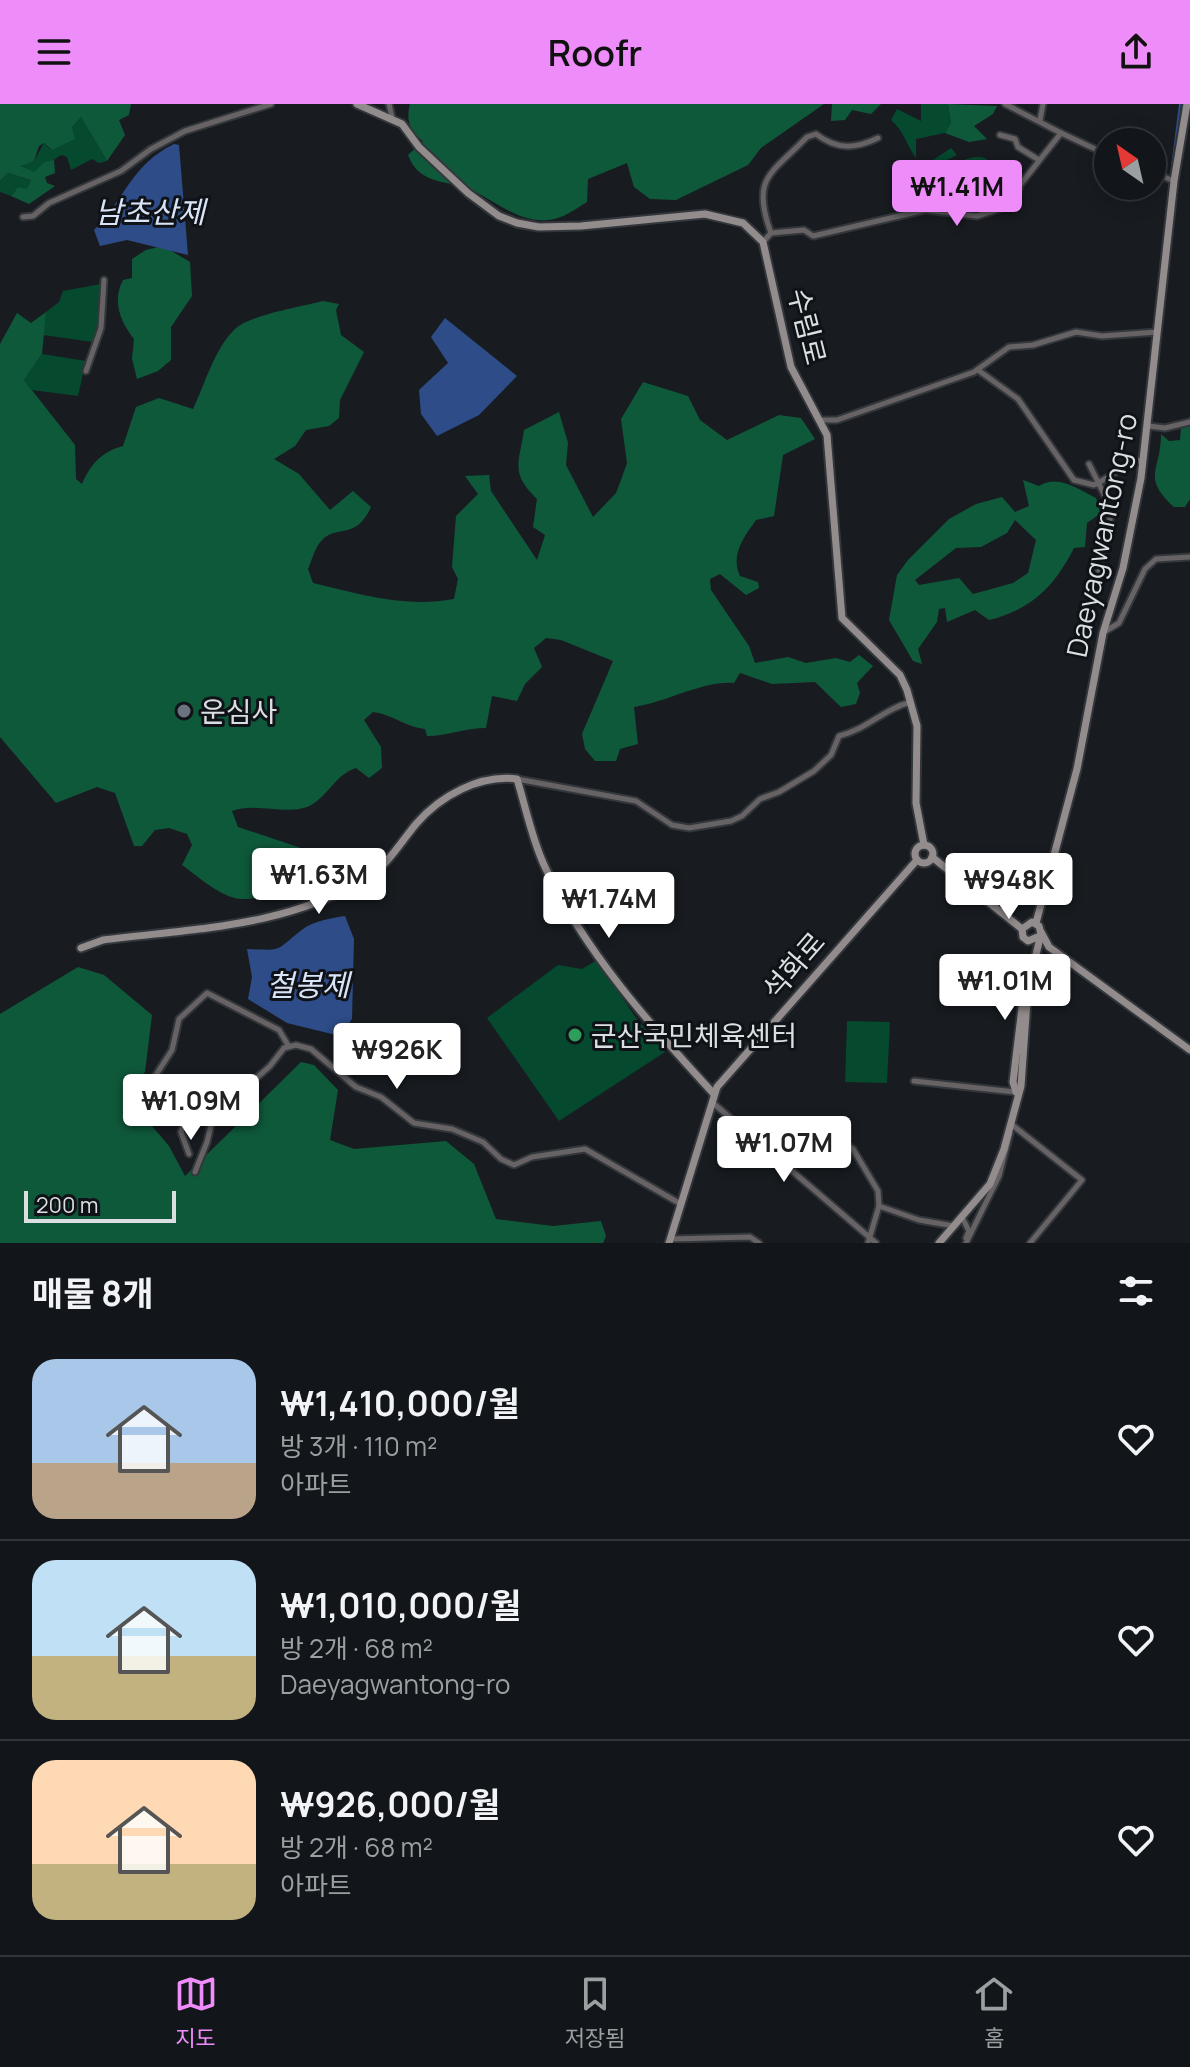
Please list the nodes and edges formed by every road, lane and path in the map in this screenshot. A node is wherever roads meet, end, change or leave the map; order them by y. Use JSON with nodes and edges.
{"nodes":[{"id":1,"x":271,"y":104,"type":"edge"},
{"id":2,"x":357,"y":104,"type":"edge"},
{"id":3,"x":389,"y":104,"type":"edge"},
{"id":4,"x":1005,"y":104,"type":"edge"},
{"id":5,"x":1043,"y":104,"type":"edge"},
{"id":6,"x":1187,"y":104,"type":"edge"},
{"id":7,"x":392,"y":117,"type":"junction"},
{"id":8,"x":1040,"y":120,"type":"junction"},
{"id":9,"x":1188,"y":120,"type":"edge"},
{"id":10,"x":1061,"y":133,"type":"junction"},
{"id":11,"x":1000,"y":135,"type":"dead end"},
{"id":12,"x":878,"y":138,"type":"dead end"},
{"id":13,"x":1094,"y":148,"type":"edge"},
{"id":14,"x":1039,"y":160,"type":"junction"},
{"id":15,"x":1166,"y":178,"type":"edge"},
{"id":16,"x":1172,"y":180,"type":"junction"},
{"id":17,"x":23,"y":217,"type":"dead end"},
{"id":18,"x":771,"y":233,"type":"junction"},
{"id":19,"x":763,"y":242,"type":"junction"},
{"id":20,"x":104,"y":280,"type":"dead end"},
{"id":21,"x":1159,"y":332,"type":"junction"},
{"id":22,"x":978,"y":370,"type":"junction"},
{"id":23,"x":86,"y":371,"type":"dead end"},
{"id":24,"x":820,"y":420,"type":"junction"},
{"id":25,"x":1190,"y":422,"type":"edge"},
{"id":26,"x":1148,"y":426,"type":"junction"},
{"id":27,"x":1143,"y":460,"type":"junction"},
{"id":28,"x":1089,"y":464,"type":"dead end"},
{"id":29,"x":1097,"y":483,"type":"junction"},
{"id":30,"x":1190,"y":557,"type":"edge"},
{"id":31,"x":1098,"y":576,"type":"dead end"},
{"id":32,"x":1103,"y":633,"type":"junction"},
{"id":33,"x":911,"y":702,"type":"junction"},
{"id":34,"x":517,"y":779,"type":"junction"},
{"id":35,"x":924,"y":845,"type":"junction"},
{"id":36,"x":932,"y":857,"type":"junction"},
{"id":37,"x":917,"y":860,"type":"junction"},
{"id":38,"x":1036,"y":923,"type":"junction"},
{"id":39,"x":1022,"y":929,"type":"junction"},
{"id":40,"x":1039,"y":937,"type":"junction"},
{"id":41,"x":1026,"y":939,"type":"junction"},
{"id":42,"x":81,"y":948,"type":"dead end"},
{"id":43,"x":288,"y":1045,"type":"junction"},
{"id":44,"x":1190,"y":1052,"type":"edge"},
{"id":45,"x":914,"y":1081,"type":"dead end"},
{"id":46,"x":1016,"y":1092,"type":"junction"},
{"id":47,"x":713,"y":1098,"type":"junction"},
{"id":48,"x":213,"y":1117,"type":"junction"},
{"id":49,"x":185,"y":1120,"type":"junction"},
{"id":50,"x":1010,"y":1124,"type":"junction"},
{"id":51,"x":744,"y":1132,"type":"junction"},
{"id":52,"x":189,"y":1154,"type":"dead end"},
{"id":53,"x":195,"y":1172,"type":"dead end"},
{"id":54,"x":679,"y":1203,"type":"junction"},
{"id":55,"x":879,"y":1206,"type":"junction"},
{"id":56,"x":962,"y":1217,"type":"junction"},
{"id":57,"x":954,"y":1226,"type":"junction"},
{"id":58,"x":869,"y":1240,"type":"edge"},
{"id":59,"x":669,"y":1241,"type":"edge"},
{"id":60,"x":759,"y":1243,"type":"edge"},
{"id":61,"x":876,"y":1243,"type":"edge"},
{"id":62,"x":939,"y":1243,"type":"edge"},
{"id":63,"x":965,"y":1243,"type":"edge"},
{"id":64,"x":1030,"y":1243,"type":"edge"}],
"edges":[{"from":1,"to":17,"type":"street"},
{"from":2,"to":7,"type":"main road"},
{"from":3,"to":7,"type":"street"},
{"from":4,"to":8,"type":"street"},
{"from":5,"to":8,"type":"street"},
{"from":6,"to":9,"type":"main road","name":"Daeyagwantong-ro"},
{"from":7,"to":19,"type":"main road"},
{"from":8,"to":10,"type":"street"},
{"from":9,"to":16,"type":"main road","name":"Daeyagwantong-ro"},
{"from":10,"to":13,"type":"street"},
{"from":10,"to":14,"type":"street"},
{"from":11,"to":14,"type":"street"},
{"from":12,"to":18,"type":"street"},
{"from":14,"to":18,"type":"street"},
{"from":15,"to":16,"type":"street"},
{"from":16,"to":21,"type":"main road","name":"Daeyagwantong-ro"},
{"from":18,"to":19,"type":"street"},
{"from":19,"to":24,"type":"main road","name":"수림로"},
{"from":20,"to":23,"type":"street"},
{"from":21,"to":22,"type":"street"},
{"from":21,"to":26,"type":"main road","name":"Daeyagwantong-ro"},
{"from":22,"to":24,"type":"street"},
{"from":22,"to":29,"type":"street"},
{"from":24,"to":33,"type":"main road","name":"수림로"},
{"from":25,"to":26,"type":"street"},
{"from":26,"to":27,"type":"main road","name":"Daeyagwantong-ro"},
{"from":27,"to":29,"type":"street"},
{"from":27,"to":32,"type":"main road","name":"Daeyagwantong-ro"},
{"from":28,"to":29,"type":"street"},
{"from":29,"to":31,"type":"street"},
{"from":30,"to":32,"type":"street"},
{"from":32,"to":38,"type":"main road","name":"Daeyagwantong-ro"},
{"from":33,"to":34,"type":"street"},
{"from":33,"to":35,"type":"main road","name":"수림로"},
{"from":34,"to":42,"type":"main road"},
{"from":34,"to":47,"type":"main road"},
{"from":35,"to":36,"type":"main road","name":"수림로"},
{"from":35,"to":37,"type":"main road"},
{"from":36,"to":37,"type":"main road"},
{"from":36,"to":39,"type":"main road","name":"수림로"},
{"from":37,"to":47,"type":"main road","name":"석화로"},
{"from":38,"to":39,"type":"main road"},
{"from":38,"to":40,"type":"main road"},
{"from":39,"to":41,"type":"main road"},
{"from":40,"to":41,"type":"main road"},
{"from":40,"to":44,"type":"main road"},
{"from":40,"to":46,"type":"main road"},
{"from":41,"to":46,"type":"main road"},
{"from":43,"to":48,"type":"street"},
{"from":43,"to":49,"type":"street"},
{"from":43,"to":54,"type":"street"},
{"from":45,"to":46,"type":"street"},
{"from":46,"to":50,"type":"main road"},
{"from":47,"to":51,"type":"street"},
{"from":47,"to":54,"type":"main road","name":"석화로"},
{"from":48,"to":49,"type":"street"},
{"from":48,"to":53,"type":"street"},
{"from":49,"to":52,"type":"street"},
{"from":50,"to":56,"type":"main road"},
{"from":50,"to":63,"type":"street"},
{"from":50,"to":64,"type":"street"},
{"from":51,"to":55,"type":"street"},
{"from":51,"to":58,"type":"street"},
{"from":54,"to":59,"type":"main road","name":"석화로"},
{"from":55,"to":57,"type":"street"},
{"from":55,"to":58,"type":"street"},
{"from":56,"to":57,"type":"main road"},
{"from":56,"to":63,"type":"street"},
{"from":57,"to":62,"type":"main road"},
{"from":58,"to":61,"type":"street"},
{"from":59,"to":60,"type":"street"}]}
